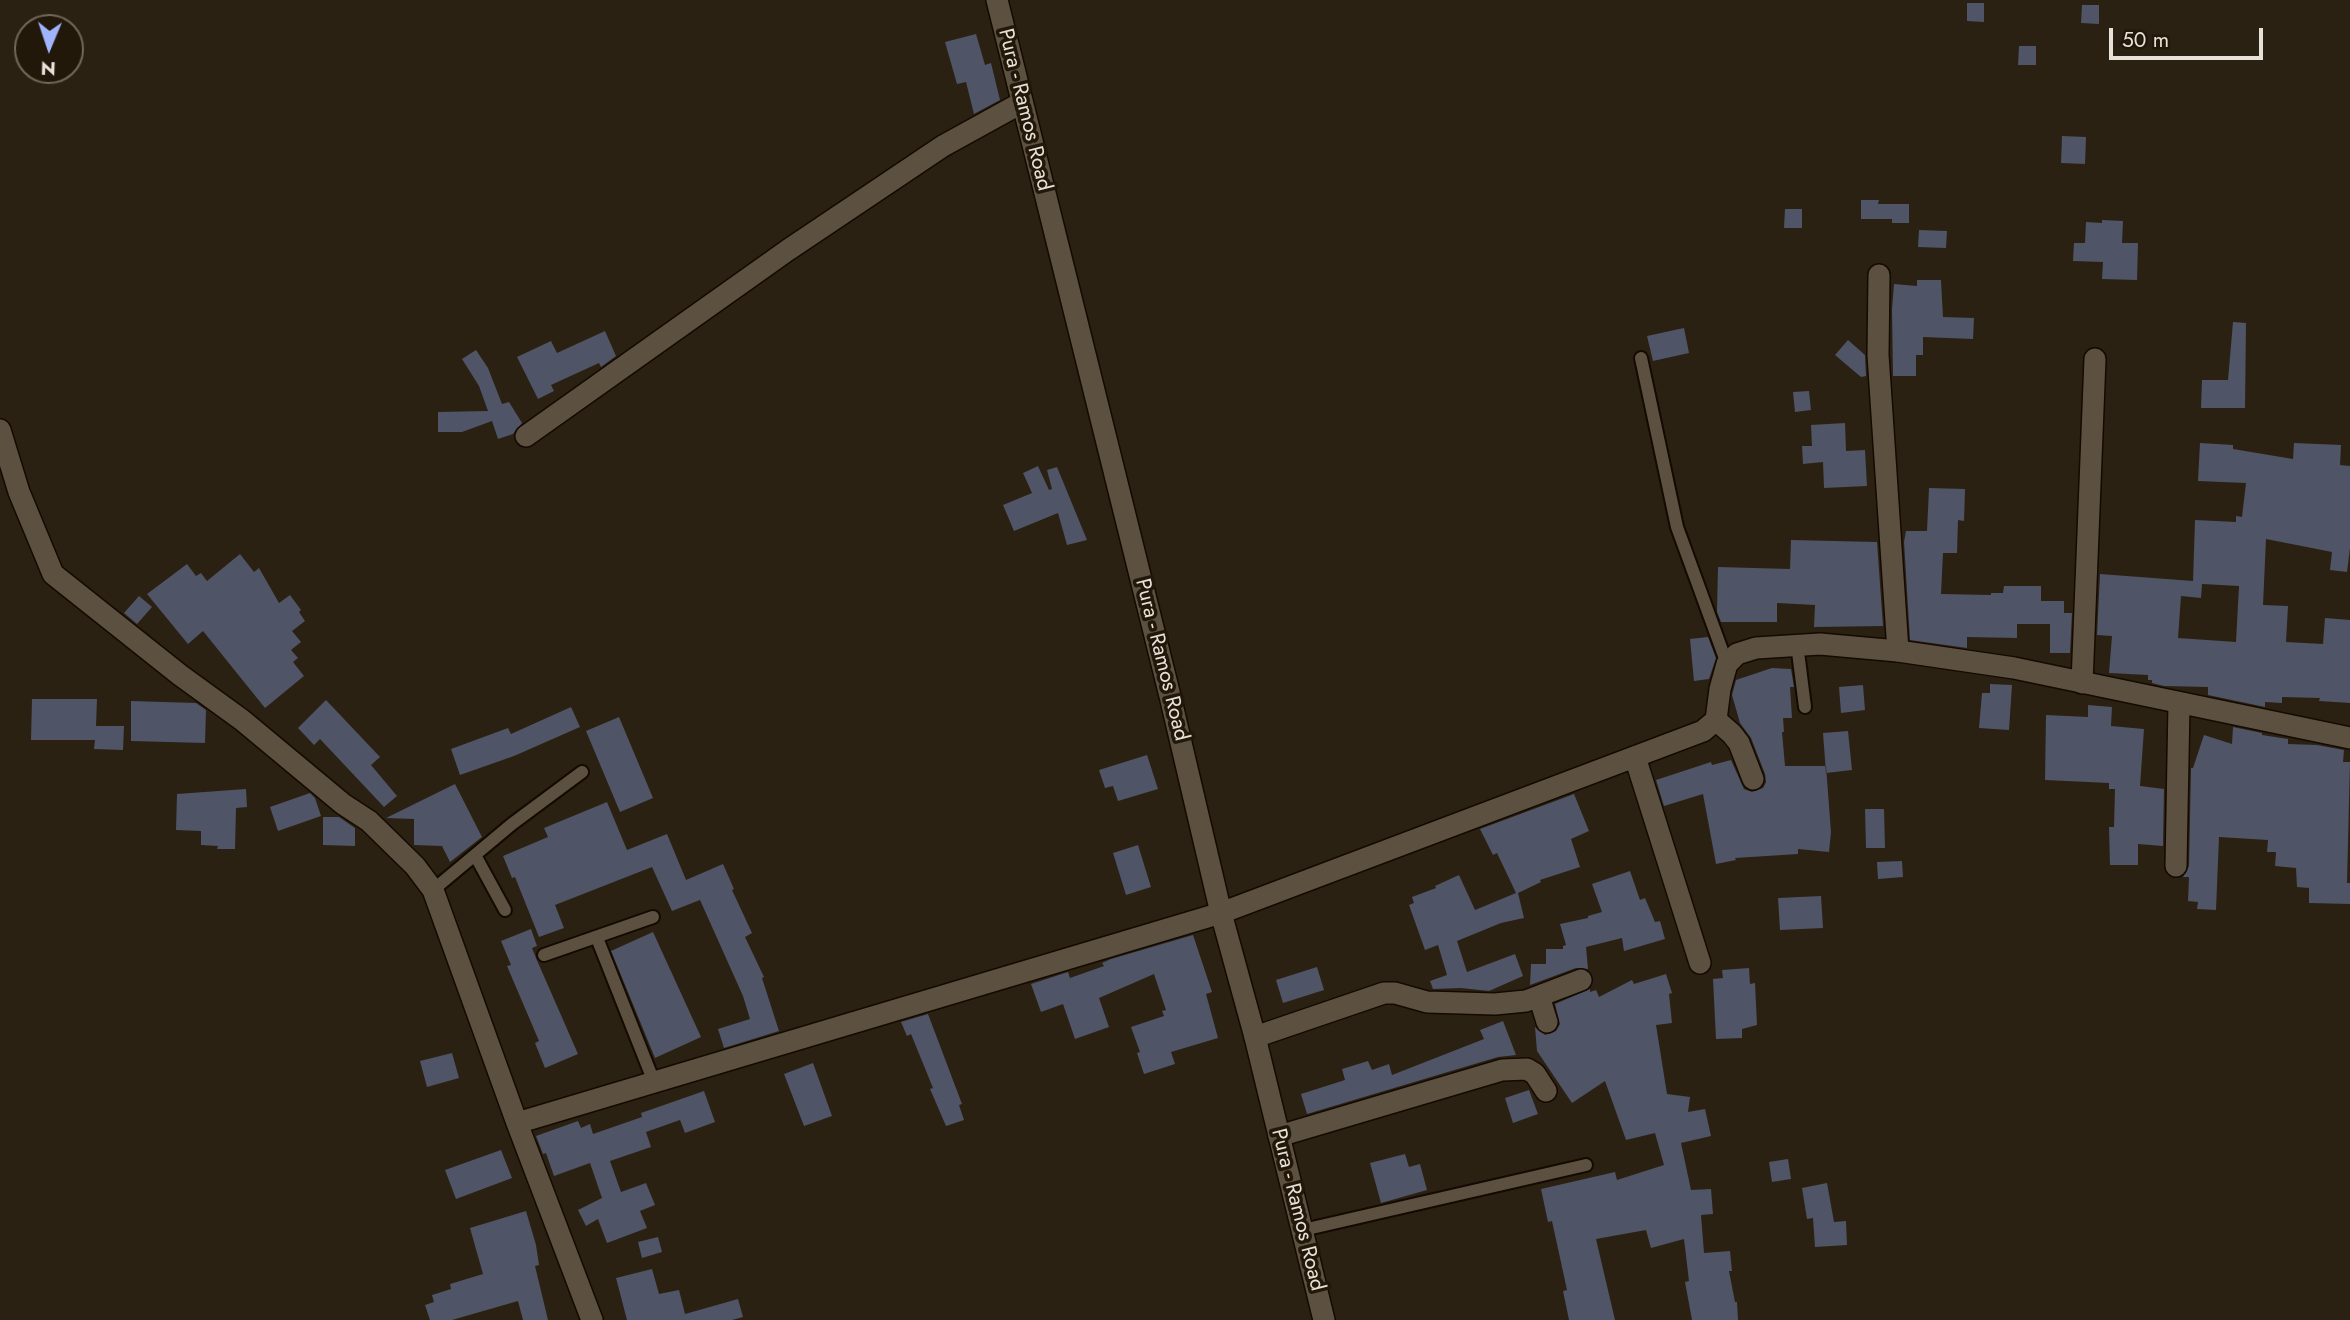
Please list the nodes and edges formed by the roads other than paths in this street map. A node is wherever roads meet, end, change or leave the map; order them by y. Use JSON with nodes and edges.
{"nodes":[{"id":1,"x":997,"y":0,"type":"edge"},
{"id":2,"x":1021,"y":103,"type":"junction"},
{"id":3,"x":1879,"y":275,"type":"dead end"},
{"id":4,"x":1641,"y":358,"type":"dead end"},
{"id":5,"x":2095,"y":359,"type":"dead end"},
{"id":6,"x":0,"y":430,"type":"edge"},
{"id":7,"x":526,"y":436,"type":"dead end"},
{"id":8,"x":1797,"y":644,"type":"junction"},
{"id":9,"x":1898,"y":651,"type":"junction"},
{"id":10,"x":1727,"y":664,"type":"junction"},
{"id":11,"x":2082,"y":683,"type":"junction"},
{"id":12,"x":2179,"y":704,"type":"junction"},
{"id":13,"x":1805,"y":707,"type":"dead end"},
{"id":14,"x":1716,"y":720,"type":"junction"},
{"id":15,"x":2350,"y":738,"type":"edge"},
{"id":16,"x":1635,"y":757,"type":"junction"},
{"id":17,"x":582,"y":772,"type":"dead end"},
{"id":18,"x":1753,"y":779,"type":"dead end"},
{"id":19,"x":475,"y":855,"type":"junction"},
{"id":20,"x":2176,"y":866,"type":"dead end"},
{"id":21,"x":433,"y":890,"type":"junction"},
{"id":22,"x":505,"y":910,"type":"dead end"},
{"id":23,"x":1221,"y":913,"type":"junction"},
{"id":24,"x":653,"y":918,"type":"dead end"},
{"id":25,"x":597,"y":938,"type":"junction"},
{"id":26,"x":544,"y":955,"type":"dead end"},
{"id":27,"x":1700,"y":963,"type":"dead end"},
{"id":28,"x":1581,"y":980,"type":"dead end"},
{"id":29,"x":1539,"y":996,"type":"junction"},
{"id":30,"x":1548,"y":1021,"type":"dead end"},
{"id":31,"x":1255,"y":1037,"type":"junction"},
{"id":32,"x":654,"y":1082,"type":"junction"},
{"id":33,"x":1546,"y":1091,"type":"dead end"},
{"id":34,"x":517,"y":1123,"type":"junction"},
{"id":35,"x":1279,"y":1136,"type":"junction"},
{"id":36,"x":1587,"y":1166,"type":"dead end"},
{"id":37,"x":1303,"y":1230,"type":"junction"},
{"id":38,"x":592,"y":1320,"type":"edge"},
{"id":39,"x":1324,"y":1320,"type":"edge"}],
"edges":[{"from":1,"to":2,"type":"street","name":"Pura - Ramos Road"},
{"from":2,"to":7,"type":"street"},
{"from":2,"to":23,"type":"street","name":"Pura - Ramos Road"},
{"from":3,"to":9,"type":"street"},
{"from":4,"to":10,"type":"lane"},
{"from":5,"to":11,"type":"street"},
{"from":6,"to":21,"type":"street"},
{"from":8,"to":9,"type":"street"},
{"from":8,"to":10,"type":"street"},
{"from":8,"to":13,"type":"lane"},
{"from":9,"to":11,"type":"street"},
{"from":10,"to":14,"type":"street"},
{"from":11,"to":12,"type":"street"},
{"from":12,"to":15,"type":"street"},
{"from":12,"to":20,"type":"street"},
{"from":14,"to":16,"type":"street"},
{"from":14,"to":18,"type":"street"},
{"from":16,"to":23,"type":"street"},
{"from":16,"to":27,"type":"street"},
{"from":17,"to":19,"type":"lane"},
{"from":19,"to":21,"type":"lane"},
{"from":19,"to":22,"type":"lane"},
{"from":21,"to":34,"type":"street"},
{"from":23,"to":31,"type":"street","name":"Pura - Ramos Road"},
{"from":23,"to":32,"type":"street"},
{"from":24,"to":25,"type":"lane"},
{"from":25,"to":26,"type":"lane"},
{"from":25,"to":32,"type":"lane"},
{"from":28,"to":29,"type":"street"},
{"from":29,"to":30,"type":"street"},
{"from":29,"to":31,"type":"street"},
{"from":31,"to":35,"type":"street","name":"Pura - Ramos Road"},
{"from":32,"to":34,"type":"street"},
{"from":33,"to":35,"type":"street"},
{"from":34,"to":38,"type":"street"},
{"from":35,"to":37,"type":"street","name":"Pura - Ramos Road"},
{"from":36,"to":37,"type":"lane"},
{"from":37,"to":39,"type":"street","name":"Pura - Ramos Road"}]}
